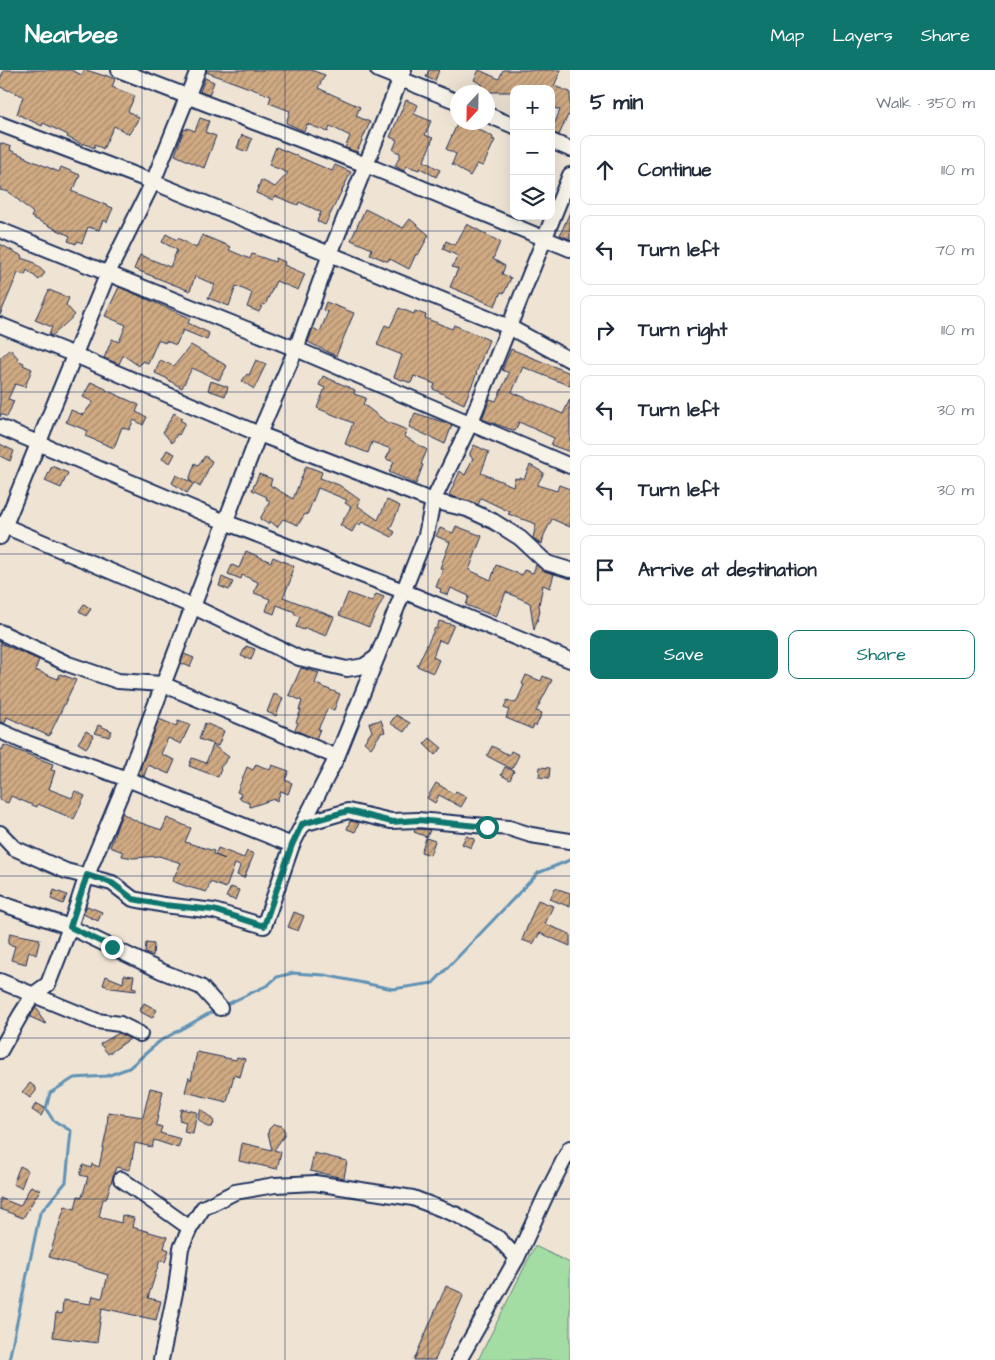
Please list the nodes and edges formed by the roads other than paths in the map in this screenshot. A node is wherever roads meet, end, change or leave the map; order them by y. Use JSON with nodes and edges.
{"nodes":[{"id":1,"x":119,"y":70,"type":"edge"},
{"id":2,"x":198,"y":70,"type":"edge"},
{"id":3,"x":378,"y":70,"type":"edge"},
{"id":4,"x":402,"y":74,"type":"edge"},
{"id":5,"x":187,"y":96,"type":"junction"},
{"id":6,"x":450,"y":98,"type":"edge"},
{"id":7,"x":495,"y":118,"type":"edge"},
{"id":8,"x":0,"y":124,"type":"edge"},
{"id":9,"x":510,"y":124,"type":"edge"},
{"id":10,"x":555,"y":143,"type":"edge"},
{"id":11,"x":570,"y":149,"type":"edge"},
{"id":12,"x":366,"y":165,"type":"junction"},
{"id":13,"x":570,"y":175,"type":"edge"},
{"id":14,"x":153,"y":182,"type":"junction"},
{"id":15,"x":0,"y":230,"type":"edge"},
{"id":16,"x":544,"y":239,"type":"junction"},
{"id":17,"x":570,"y":249,"type":"edge"},
{"id":18,"x":330,"y":254,"type":"junction"},
{"id":19,"x":108,"y":273,"type":"junction"},
{"id":20,"x":0,"y":324,"type":"edge"},
{"id":21,"x":509,"y":327,"type":"junction"},
{"id":22,"x":296,"y":349,"type":"junction"},
{"id":23,"x":75,"y":355,"type":"junction"},
{"id":24,"x":570,"y":360,"type":"edge"},
{"id":25,"x":470,"y":424,"type":"junction"},
{"id":26,"x":0,"y":427,"type":"edge"},
{"id":27,"x":259,"y":434,"type":"junction"},
{"id":28,"x":38,"y":442,"type":"junction"},
{"id":29,"x":570,"y":466,"type":"edge"},
{"id":30,"x":434,"y":501,"type":"junction"},
{"id":31,"x":226,"y":522,"type":"junction"},
{"id":32,"x":1,"y":529,"type":"edge"},
{"id":33,"x":570,"y":570,"type":"edge"},
{"id":34,"x":403,"y":591,"type":"junction"},
{"id":35,"x":192,"y":606,"type":"junction"},
{"id":36,"x":0,"y":632,"type":"edge"},
{"id":37,"x":377,"y":657,"type":"junction"},
{"id":38,"x":570,"y":660,"type":"edge"},
{"id":39,"x":162,"y":684,"type":"junction"},
{"id":40,"x":0,"y":731,"type":"edge"},
{"id":41,"x":337,"y":757,"type":"junction"},
{"id":42,"x":127,"y":779,"type":"junction"},
{"id":43,"x":302,"y":824,"type":"junction"},
{"id":44,"x":0,"y":833,"type":"edge"},
{"id":45,"x":570,"y":841,"type":"edge"},
{"id":46,"x":292,"y":845,"type":"junction"},
{"id":47,"x":87,"y":875,"type":"junction"},
{"id":48,"x":0,"y":903,"type":"edge"},
{"id":49,"x":70,"y":927,"type":"junction"},
{"id":50,"x":0,"y":981,"type":"edge"},
{"id":51,"x":34,"y":994,"type":"junction"},
{"id":52,"x":220,"y":1008,"type":"dead end"},
{"id":53,"x":140,"y":1034,"type":"dead end"},
{"id":54,"x":0,"y":1050,"type":"edge"},
{"id":55,"x":570,"y":1148,"type":"edge"},
{"id":56,"x":121,"y":1179,"type":"dead end"},
{"id":57,"x":190,"y":1228,"type":"junction"},
{"id":58,"x":517,"y":1258,"type":"junction"},
{"id":59,"x":161,"y":1360,"type":"edge"},
{"id":60,"x":459,"y":1360,"type":"edge"}],
"edges":[{"from":1,"to":5,"type":"street"},
{"from":2,"to":5,"type":"street"},
{"from":3,"to":4,"type":"street"},
{"from":4,"to":6,"type":"street"},
{"from":4,"to":12,"type":"street"},
{"from":5,"to":12,"type":"street"},
{"from":5,"to":14,"type":"street"},
{"from":7,"to":9,"type":"street"},
{"from":8,"to":14,"type":"street"},
{"from":10,"to":11,"type":"street"},
{"from":12,"to":16,"type":"street"},
{"from":12,"to":18,"type":"street"},
{"from":13,"to":16,"type":"street"},
{"from":14,"to":18,"type":"street"},
{"from":14,"to":19,"type":"street"},
{"from":15,"to":19,"type":"street"},
{"from":16,"to":17,"type":"street"},
{"from":16,"to":21,"type":"street"},
{"from":18,"to":21,"type":"street"},
{"from":18,"to":22,"type":"street"},
{"from":19,"to":22,"type":"street"},
{"from":19,"to":23,"type":"street"},
{"from":20,"to":23,"type":"street"},
{"from":21,"to":24,"type":"street"},
{"from":21,"to":25,"type":"street"},
{"from":22,"to":25,"type":"street"},
{"from":22,"to":27,"type":"street"},
{"from":23,"to":27,"type":"street"},
{"from":23,"to":28,"type":"street"},
{"from":25,"to":29,"type":"street"},
{"from":25,"to":30,"type":"street"},
{"from":26,"to":28,"type":"street"},
{"from":27,"to":30,"type":"street"},
{"from":27,"to":31,"type":"street"},
{"from":28,"to":31,"type":"street"},
{"from":28,"to":32,"type":"street"},
{"from":30,"to":33,"type":"street"},
{"from":30,"to":34,"type":"street"},
{"from":31,"to":34,"type":"street"},
{"from":31,"to":35,"type":"street"},
{"from":32,"to":35,"type":"street"},
{"from":34,"to":37,"type":"street"},
{"from":34,"to":38,"type":"street"},
{"from":35,"to":37,"type":"street"},
{"from":35,"to":39,"type":"street"},
{"from":36,"to":39,"type":"street"},
{"from":37,"to":41,"type":"street"},
{"from":39,"to":41,"type":"street"},
{"from":39,"to":42,"type":"street"},
{"from":40,"to":42,"type":"street"},
{"from":41,"to":43,"type":"street"},
{"from":42,"to":46,"type":"street"},
{"from":42,"to":47,"type":"street"},
{"from":43,"to":45,"type":"street"},
{"from":43,"to":46,"type":"street"},
{"from":44,"to":47,"type":"street"},
{"from":46,"to":47,"type":"street"},
{"from":47,"to":49,"type":"street"},
{"from":48,"to":49,"type":"street"},
{"from":49,"to":51,"type":"street"},
{"from":49,"to":52,"type":"street"},
{"from":50,"to":51,"type":"street"},
{"from":51,"to":53,"type":"street"},
{"from":51,"to":54,"type":"street"},
{"from":55,"to":58,"type":"street"},
{"from":56,"to":57,"type":"street"},
{"from":57,"to":58,"type":"street"},
{"from":57,"to":59,"type":"street"},
{"from":58,"to":60,"type":"street"}]}
